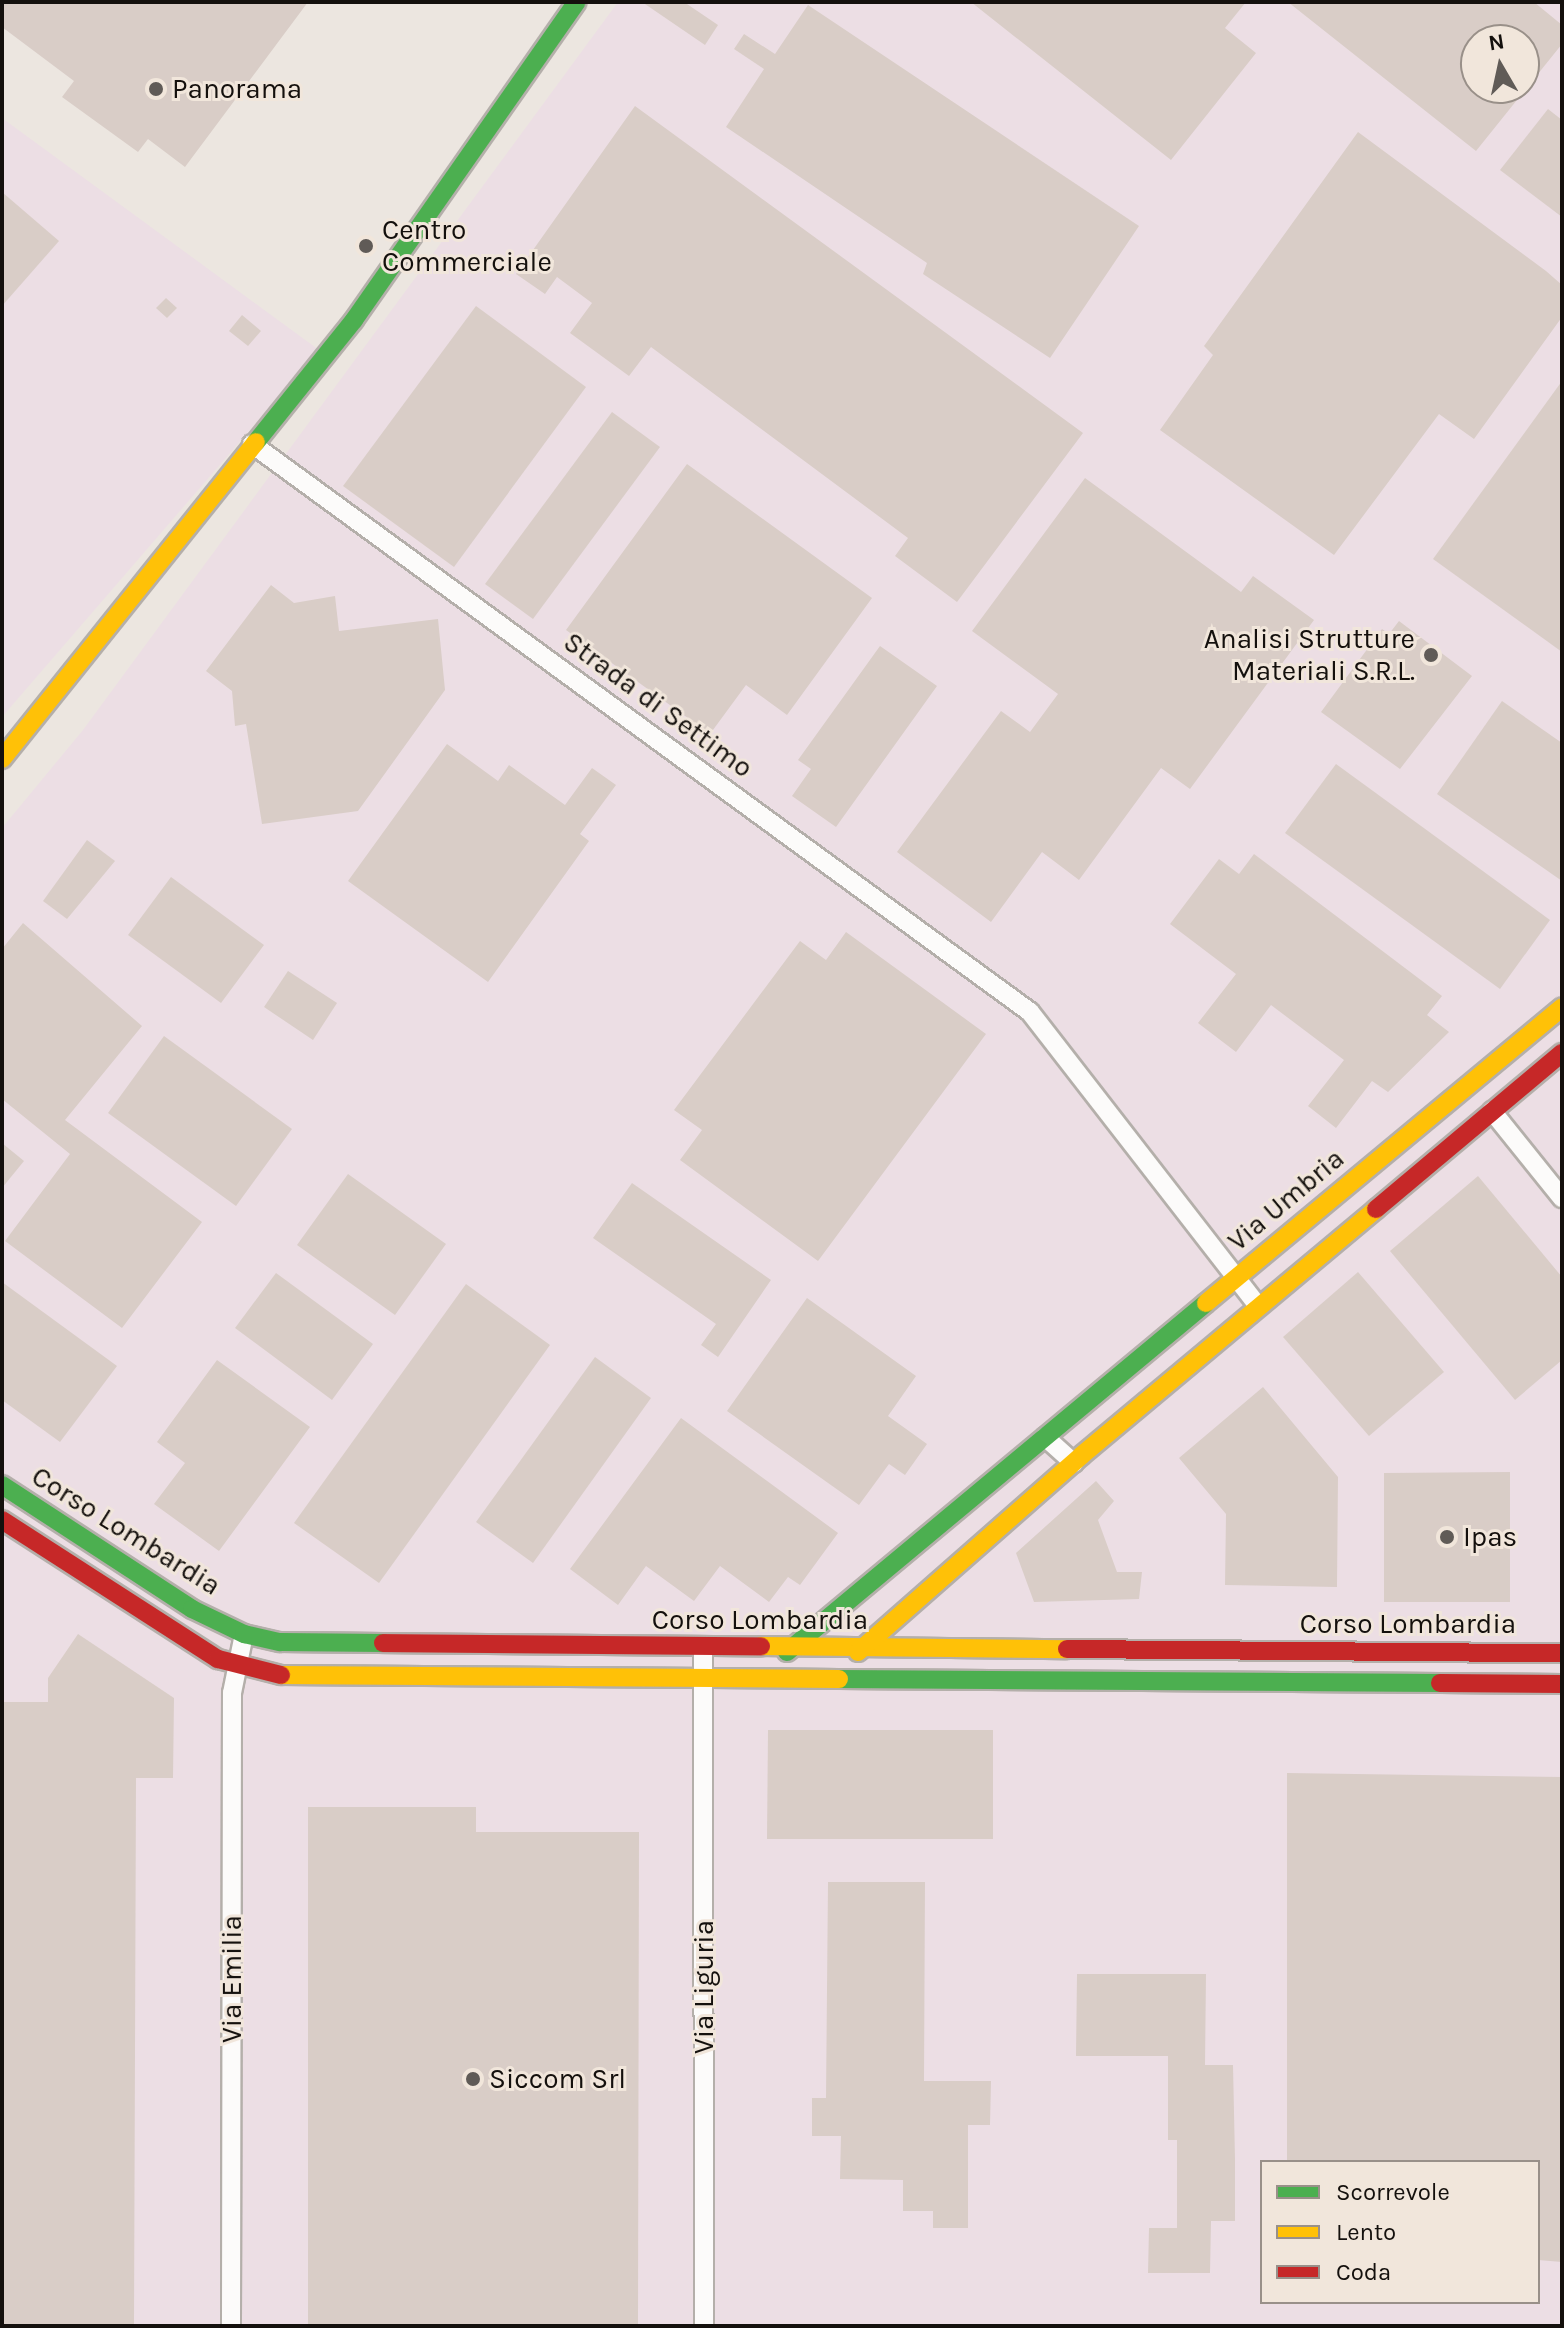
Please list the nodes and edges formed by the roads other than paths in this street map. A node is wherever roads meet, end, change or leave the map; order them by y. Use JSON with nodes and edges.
{"nodes":[{"id":1,"x":577,"y":2,"type":"edge"},
{"id":2,"x":252,"y":444,"type":"junction"},
{"id":3,"x":2,"y":759,"type":"edge"},
{"id":4,"x":1562,"y":1007,"type":"edge"},
{"id":5,"x":1562,"y":1053,"type":"edge"},
{"id":6,"x":1492,"y":1111,"type":"junction"},
{"id":7,"x":1562,"y":1198,"type":"edge"},
{"id":8,"x":1237,"y":1277,"type":"junction"},
{"id":9,"x":1259,"y":1307,"type":"junction"},
{"id":10,"x":1045,"y":1437,"type":"junction"},
{"id":11,"x":1074,"y":1463,"type":"junction"},
{"id":12,"x":2,"y":1485,"type":"edge"},
{"id":13,"x":2,"y":1520,"type":"edge"},
{"id":14,"x":244,"y":1634,"type":"junction"},
{"id":15,"x":476,"y":1646,"type":"junction"},
{"id":16,"x":703,"y":1648,"type":"junction"},
{"id":17,"x":791,"y":1648,"type":"junction"},
{"id":18,"x":862,"y":1648,"type":"junction"},
{"id":19,"x":1055,"y":1650,"type":"junction"},
{"id":20,"x":1562,"y":1653,"type":"edge"},
{"id":21,"x":236,"y":1665,"type":"junction"},
{"id":22,"x":476,"y":1678,"type":"junction"},
{"id":23,"x":703,"y":1679,"type":"junction"},
{"id":24,"x":755,"y":1679,"type":"junction"},
{"id":25,"x":829,"y":1680,"type":"junction"},
{"id":26,"x":1054,"y":1681,"type":"junction"},
{"id":27,"x":1562,"y":1684,"type":"edge"},
{"id":28,"x":231,"y":2326,"type":"edge"},
{"id":29,"x":704,"y":2326,"type":"edge"}],
"edges":[{"from":1,"to":2,"type":"street"},
{"from":2,"to":3,"type":"street"},
{"from":2,"to":8,"type":"street","name":"Strada di Settimo"},
{"from":4,"to":8,"type":"street","name":"Via Umbria"},
{"from":5,"to":6,"type":"street"},
{"from":6,"to":7,"type":"street"},
{"from":6,"to":9,"type":"street"},
{"from":8,"to":9,"type":"street","name":"Strada di Settimo"},
{"from":8,"to":10,"type":"street","name":"Via Umbria"},
{"from":9,"to":11,"type":"street"},
{"from":10,"to":11,"type":"street"},
{"from":10,"to":17,"type":"street","name":"Via Umbria"},
{"from":11,"to":18,"type":"street"},
{"from":12,"to":14,"type":"street","name":"Corso Lombardia"},
{"from":13,"to":21,"type":"street","name":"Corso Lombardia"},
{"from":14,"to":15,"type":"street","name":"Corso Lombardia"},
{"from":14,"to":21,"type":"street","name":"Via Emilia"},
{"from":15,"to":16,"type":"street","name":"Corso Lombardia"},
{"from":15,"to":22,"type":"street"},
{"from":16,"to":17,"type":"street","name":"Corso Lombardia"},
{"from":16,"to":23,"type":"street","name":"Via Liguria"},
{"from":17,"to":18,"type":"street","name":"Corso Lombardia"},
{"from":17,"to":24,"type":"street","name":"Via Umbria"},
{"from":18,"to":19,"type":"street","name":"Corso Lombardia"},
{"from":18,"to":25,"type":"street"},
{"from":19,"to":20,"type":"street","name":"Corso Lombardia"},
{"from":19,"to":26,"type":"street"},
{"from":21,"to":22,"type":"street","name":"Corso Lombardia"},
{"from":21,"to":28,"type":"street","name":"Via Emilia"},
{"from":22,"to":23,"type":"street","name":"Corso Lombardia"},
{"from":23,"to":24,"type":"street","name":"Corso Lombardia"},
{"from":23,"to":29,"type":"street","name":"Via Liguria"},
{"from":24,"to":25,"type":"street","name":"Corso Lombardia"},
{"from":25,"to":26,"type":"street","name":"Corso Lombardia"},
{"from":26,"to":27,"type":"street","name":"Corso Lombardia"}]}
